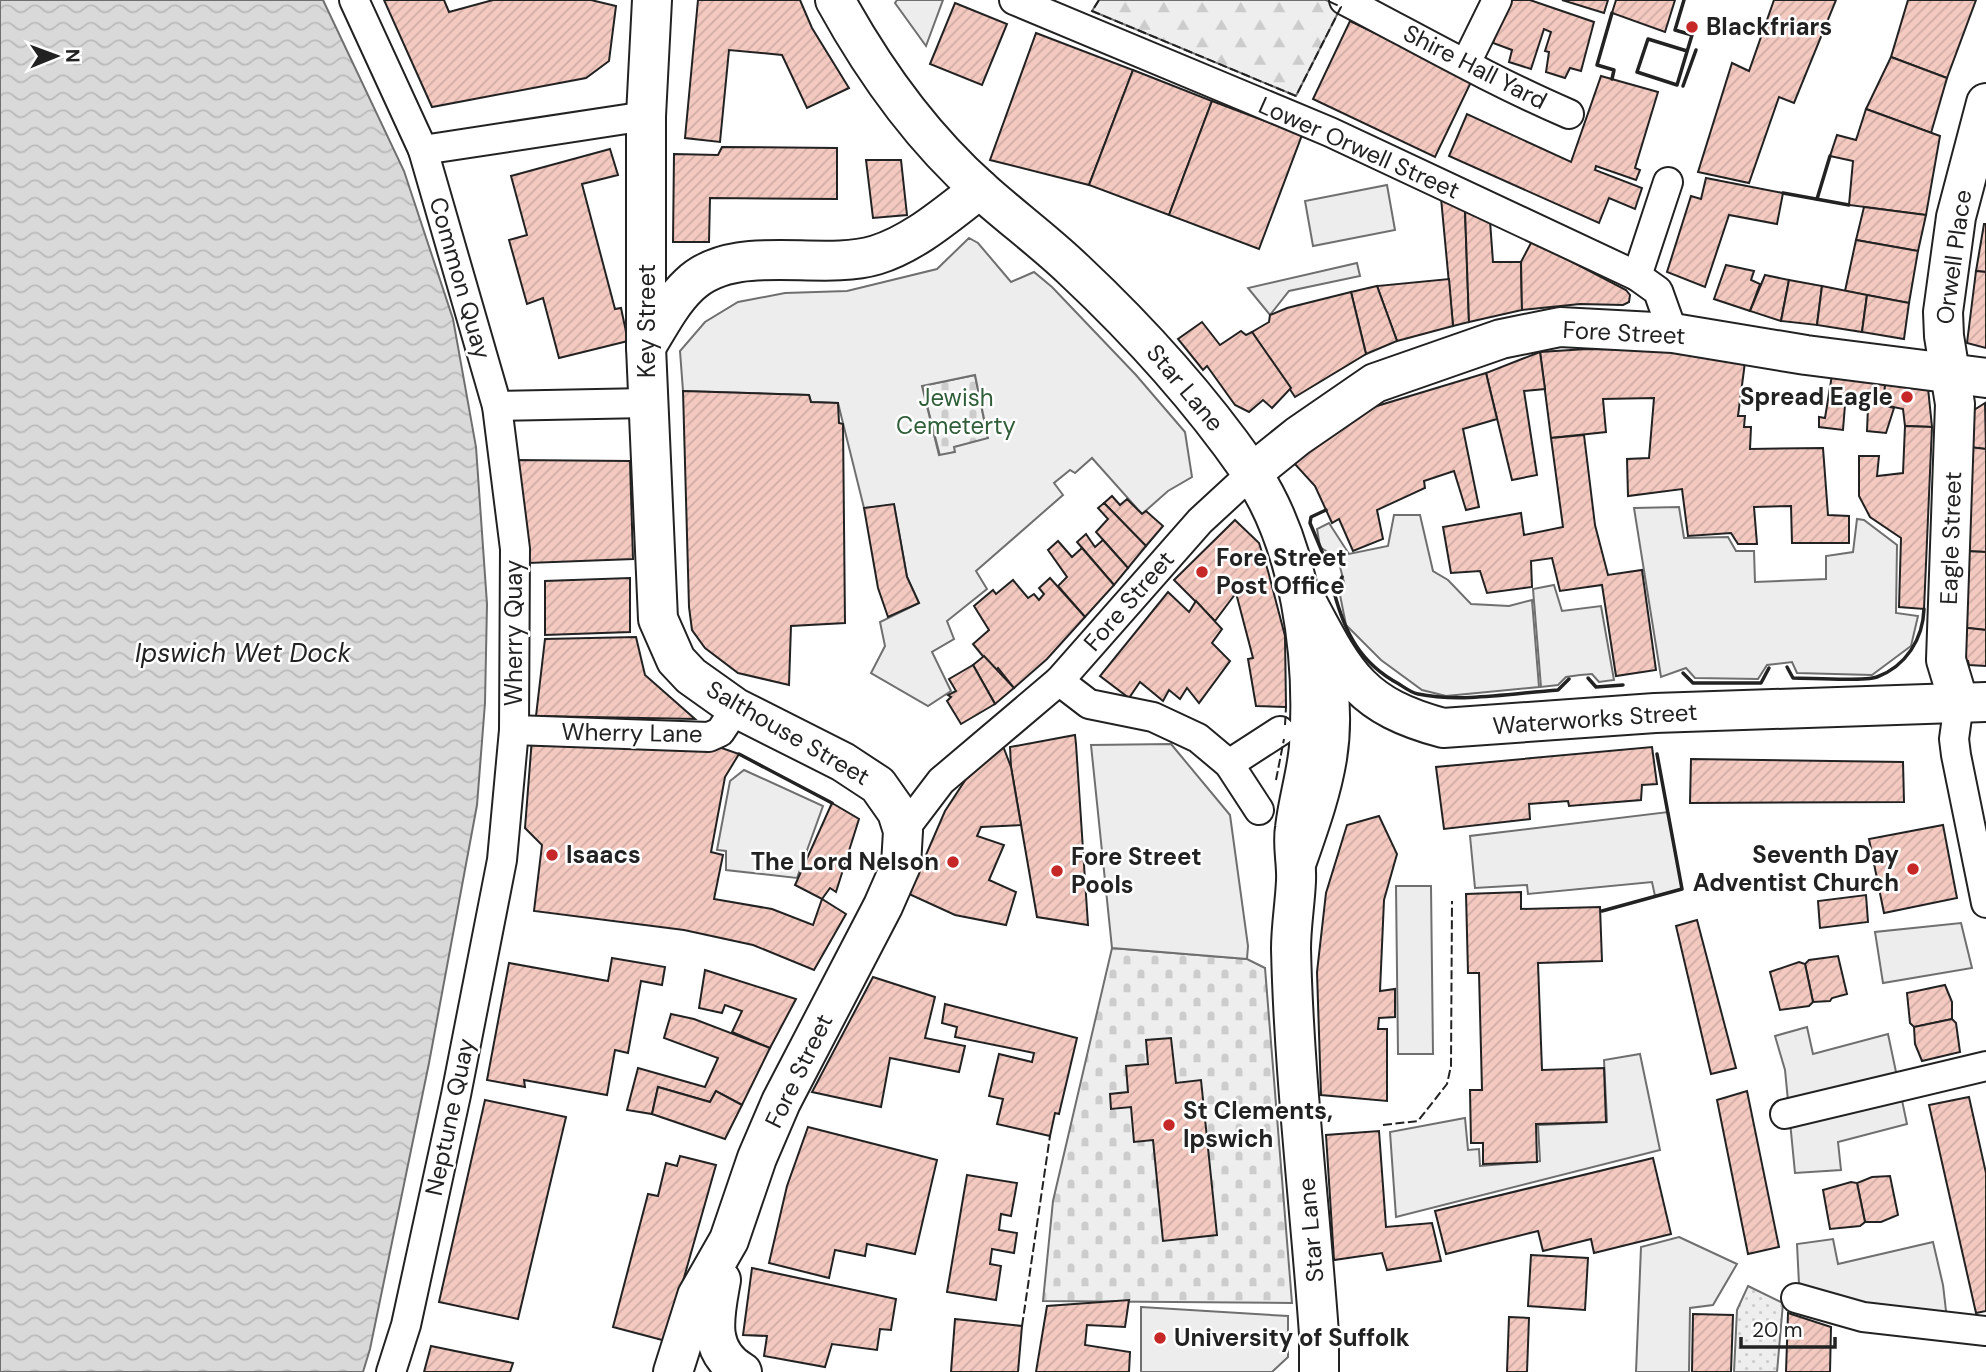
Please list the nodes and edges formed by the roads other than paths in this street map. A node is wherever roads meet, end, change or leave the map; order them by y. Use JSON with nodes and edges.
{"nodes":[{"id":1,"x":354,"y":0,"type":"edge"},
{"id":2,"x":652,"y":0,"type":"edge"},
{"id":3,"x":835,"y":0,"type":"edge"},
{"id":4,"x":1014,"y":0,"type":"edge"},
{"id":5,"x":1344,"y":0,"type":"edge"},
{"id":6,"x":1497,"y":0,"type":"edge"},
{"id":7,"x":1466,"y":63,"type":"junction"},
{"id":8,"x":1986,"y":103,"type":"edge"},
{"id":9,"x":1569,"y":114,"type":"dead end"},
{"id":10,"x":646,"y":116,"type":"junction"},
{"id":11,"x":423,"y":150,"type":"junction"},
{"id":12,"x":1668,"y":182,"type":"dead end"},
{"id":13,"x":980,"y":189,"type":"junction"},
{"id":14,"x":1637,"y":276,"type":"junction"},
{"id":15,"x":1672,"y":332,"type":"junction"},
{"id":16,"x":646,"y":347,"type":"junction"},
{"id":17,"x":1949,"y":371,"type":"junction"},
{"id":18,"x":1986,"y":378,"type":"edge"},
{"id":19,"x":648,"y":402,"type":"junction"},
{"id":20,"x":497,"y":406,"type":"junction"},
{"id":21,"x":1252,"y":473,"type":"junction"},
{"id":22,"x":1299,"y":588,"type":"junction"},
{"id":23,"x":1323,"y":634,"type":"junction"},
{"id":24,"x":665,"y":640,"type":"joint"},
{"id":25,"x":1059,"y":681,"type":"junction"},
{"id":26,"x":1972,"y":702,"type":"edge"},
{"id":27,"x":736,"y":708,"type":"junction"},
{"id":28,"x":514,"y":730,"type":"junction"},
{"id":29,"x":1280,"y":731,"type":"dead end"},
{"id":30,"x":1229,"y":764,"type":"junction"},
{"id":31,"x":1259,"y":810,"type":"dead end"},
{"id":32,"x":903,"y":831,"type":"junction"},
{"id":33,"x":502,"y":860,"type":"joint"},
{"id":34,"x":1296,"y":878,"type":"junction"},
{"id":35,"x":1986,"y":902,"type":"edge"},
{"id":36,"x":1986,"y":1066,"type":"edge"},
{"id":37,"x":1785,"y":1114,"type":"dead end"},
{"id":38,"x":729,"y":1240,"type":"junction"},
{"id":39,"x":1796,"y":1298,"type":"dead end"},
{"id":40,"x":1986,"y":1331,"type":"edge"},
{"id":41,"x":391,"y":1372,"type":"edge"},
{"id":42,"x":673,"y":1372,"type":"edge"},
{"id":43,"x":742,"y":1372,"type":"edge"},
{"id":44,"x":1318,"y":1372,"type":"edge"}],
"edges":[{"from":1,"to":11,"type":"street","name":"Common Quay"},
{"from":2,"to":10,"type":"main road","name":"Key Street"},
{"from":3,"to":13,"type":"main road","name":"Star Lane"},
{"from":4,"to":14,"type":"street","name":"Lower Orwell Street"},
{"from":5,"to":7,"type":"street","name":"Shire Hall Yard"},
{"from":6,"to":7,"type":"street"},
{"from":7,"to":9,"type":"street","name":"Shire Hall Yard"},
{"from":8,"to":17,"type":"main road","name":"Orwell Place"},
{"from":10,"to":11,"type":"street"},
{"from":10,"to":16,"type":"main road","name":"Key Street"},
{"from":11,"to":20,"type":"street","name":"Common Quay"},
{"from":12,"to":14,"type":"street"},
{"from":13,"to":16,"type":"main road"},
{"from":13,"to":21,"type":"main road","name":"Star Lane"},
{"from":14,"to":15,"type":"street","name":"Lower Orwell Street"},
{"from":15,"to":17,"type":"main road","name":"Fore Street"},
{"from":15,"to":21,"type":"main road","name":"Fore Street"},
{"from":16,"to":19,"type":"main road","name":"Key Street"},
{"from":17,"to":18,"type":"main road","name":"Fore Street"},
{"from":17,"to":26,"type":"main road","name":"Eagle Street"},
{"from":19,"to":20,"type":"street"},
{"from":19,"to":24,"type":"main road","name":"Key Street"},
{"from":20,"to":28,"type":"street","name":"Wherry Quay"},
{"from":21,"to":22,"type":"main road","name":"Star Lane"},
{"from":21,"to":25,"type":"street","name":"Fore Street"},
{"from":22,"to":23,"type":"main road","name":"Waterworks Street"},
{"from":22,"to":34,"type":"main road","name":"Star Lane"},
{"from":23,"to":26,"type":"main road","name":"Waterworks Street"},
{"from":23,"to":34,"type":"street","name":"Star Lane"},
{"from":24,"to":27,"type":"main road","name":"Salthouse Street"},
{"from":25,"to":30,"type":"street"},
{"from":25,"to":32,"type":"street","name":"Fore Street"},
{"from":26,"to":35,"type":"street"},
{"from":27,"to":28,"type":"street","name":"Wherry Lane"},
{"from":27,"to":32,"type":"main road","name":"Salthouse Street"},
{"from":28,"to":33,"type":"street","name":"Wherry Quay"},
{"from":29,"to":30,"type":"street"},
{"from":30,"to":31,"type":"street"},
{"from":32,"to":38,"type":"main road","name":"Fore Street"},
{"from":33,"to":41,"type":"street","name":"Neptune Quay"},
{"from":34,"to":44,"type":"main road","name":"Star Lane"},
{"from":36,"to":37,"type":"street"},
{"from":38,"to":42,"type":"main road","name":"Fore Street"},
{"from":38,"to":43,"type":"main road"},
{"from":39,"to":40,"type":"street"}]}
